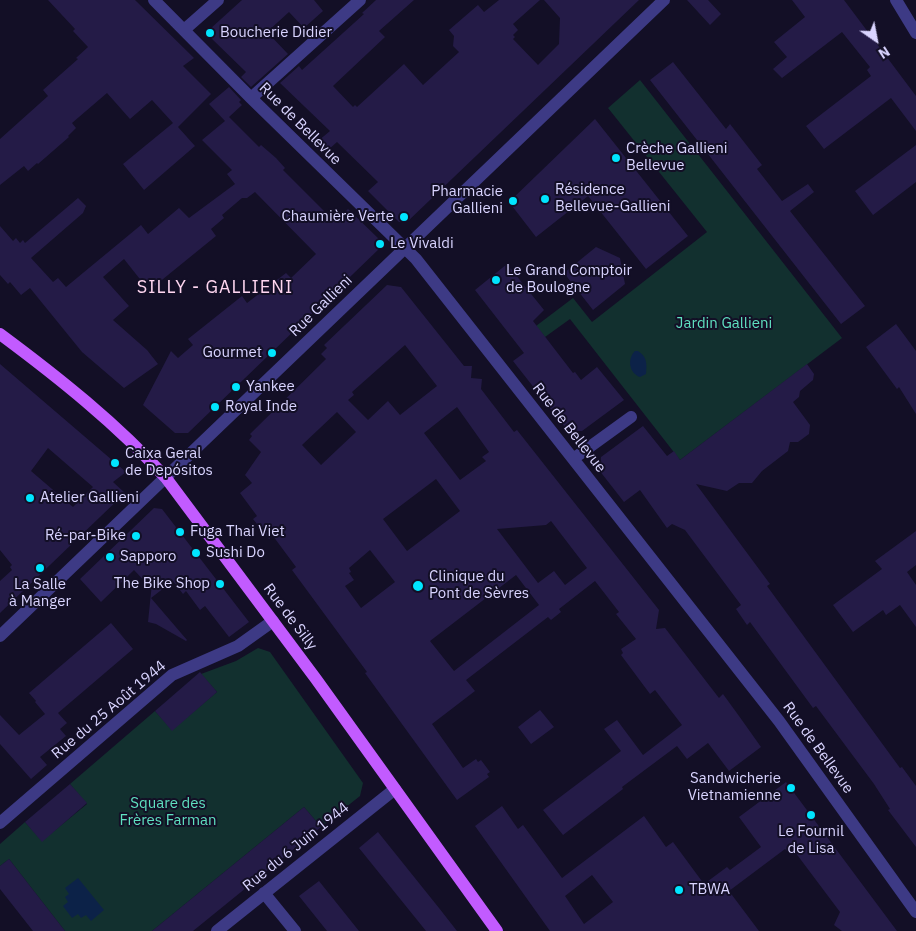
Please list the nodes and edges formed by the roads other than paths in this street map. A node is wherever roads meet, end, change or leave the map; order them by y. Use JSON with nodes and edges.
{"nodes":[{"id":1,"x":154,"y":0,"type":"edge"},
{"id":2,"x":218,"y":0,"type":"edge"},
{"id":3,"x":360,"y":0,"type":"edge"},
{"id":4,"x":664,"y":0,"type":"edge"},
{"id":5,"x":896,"y":0,"type":"edge"},
{"id":6,"x":184,"y":30,"type":"junction"},
{"id":7,"x":916,"y":33,"type":"edge"},
{"id":8,"x":251,"y":98,"type":"junction"},
{"id":9,"x":405,"y":248,"type":"junction"},
{"id":10,"x":0,"y":334,"type":"edge"},
{"id":11,"x":631,"y":417,"type":"dead end"},
{"id":12,"x":573,"y":459,"type":"junction"},
{"id":13,"x":166,"y":478,"type":"junction"},
{"id":14,"x":273,"y":621,"type":"junction"},
{"id":15,"x":0,"y":636,"type":"edge"},
{"id":16,"x":395,"y":789,"type":"junction"},
{"id":17,"x":0,"y":823,"type":"edge"},
{"id":18,"x":264,"y":893,"type":"junction"},
{"id":19,"x":916,"y":912,"type":"edge"},
{"id":20,"x":217,"y":931,"type":"edge"},
{"id":21,"x":295,"y":931,"type":"edge"},
{"id":22,"x":497,"y":931,"type":"edge"}],
"edges":[{"from":1,"to":6,"type":"street","name":"Rue de Bellevue"},
{"from":2,"to":6,"type":"street"},
{"from":3,"to":8,"type":"street"},
{"from":4,"to":9,"type":"street","name":"Rue Gallieni"},
{"from":5,"to":7,"type":"street"},
{"from":6,"to":8,"type":"street","name":"Rue de Bellevue"},
{"from":8,"to":9,"type":"street","name":"Rue de Bellevue"},
{"from":9,"to":12,"type":"street","name":"Rue de Bellevue"},
{"from":9,"to":13,"type":"street","name":"Rue Gallieni"},
{"from":10,"to":13,"type":"main road","name":"Rue de Silly"},
{"from":11,"to":12,"type":"street"},
{"from":12,"to":19,"type":"street","name":"Rue de Bellevue"},
{"from":13,"to":14,"type":"main road","name":"Rue de Silly"},
{"from":13,"to":15,"type":"street","name":"Rue Gallieni"},
{"from":14,"to":16,"type":"main road","name":"Rue de Silly"},
{"from":14,"to":17,"type":"street","name":"Rue du 25 Août 1944"},
{"from":16,"to":18,"type":"street","name":"Rue du 6 Juin 1944"},
{"from":16,"to":22,"type":"main road","name":"Rue de Silly"},
{"from":18,"to":20,"type":"street","name":"Rue du 6 Juin 1944"},
{"from":18,"to":21,"type":"street"}]}
